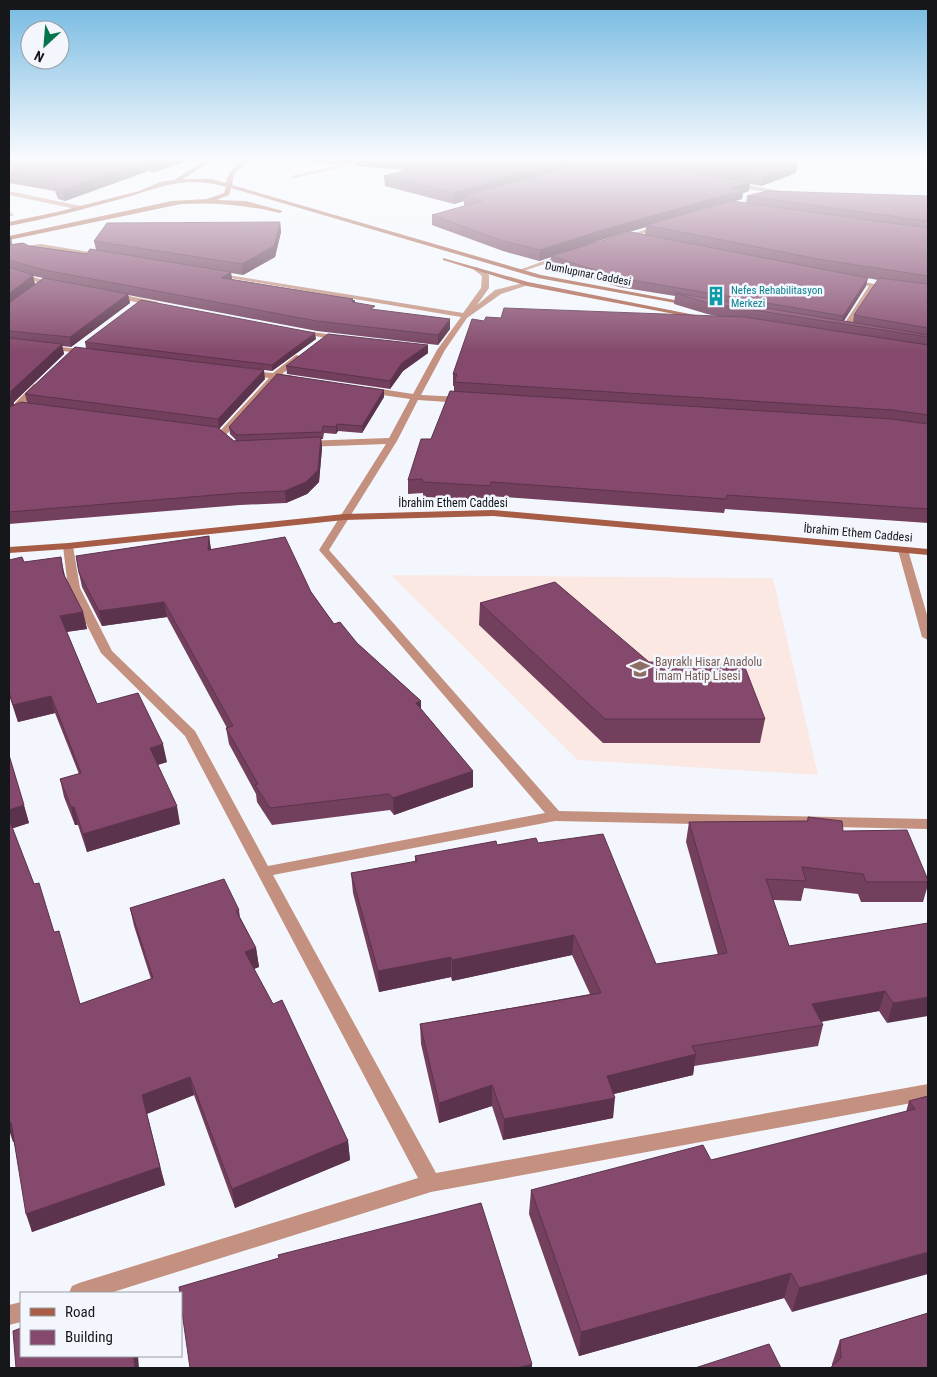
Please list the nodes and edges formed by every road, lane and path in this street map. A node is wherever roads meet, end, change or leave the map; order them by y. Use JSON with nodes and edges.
{"nodes":[{"id":1,"x":72,"y":224,"type":"edge"},
{"id":2,"x":358,"y":224,"type":"edge"},
{"id":3,"x":665,"y":225,"type":"edge"},
{"id":4,"x":347,"y":229,"type":"dead end"},
{"id":5,"x":630,"y":236,"type":"junction"},
{"id":6,"x":9,"y":238,"type":"edge"},
{"id":7,"x":649,"y":240,"type":"edge"},
{"id":8,"x":611,"y":241,"type":"edge"},
{"id":9,"x":412,"y":248,"type":"dead end"},
{"id":10,"x":9,"y":250,"type":"edge"},
{"id":11,"x":574,"y":252,"type":"edge"},
{"id":12,"x":101,"y":256,"type":"edge"},
{"id":13,"x":439,"y":257,"type":"dead end"},
{"id":14,"x":475,"y":268,"type":"junction"},
{"id":15,"x":519,"y":271,"type":"junction"},
{"id":16,"x":9,"y":272,"type":"edge"},
{"id":17,"x":207,"y":274,"type":"edge"},
{"id":18,"x":844,"y":280,"type":"edge"},
{"id":19,"x":44,"y":283,"type":"junction"},
{"id":20,"x":527,"y":284,"type":"junction"},
{"id":21,"x":873,"y":285,"type":"junction"},
{"id":22,"x":63,"y":286,"type":"edge"},
{"id":23,"x":36,"y":289,"type":"edge"},
{"id":24,"x":901,"y":289,"type":"edge"},
{"id":25,"x":102,"y":293,"type":"edge"},
{"id":26,"x":141,"y":300,"type":"junction"},
{"id":27,"x":159,"y":304,"type":"edge"},
{"id":28,"x":696,"y":305,"type":"edge"},
{"id":29,"x":133,"y":306,"type":"edge"},
{"id":30,"x":467,"y":316,"type":"junction"},
{"id":31,"x":713,"y":320,"type":"edge"},
{"id":32,"x":834,"y":328,"type":"edge"},
{"id":33,"x":289,"y":330,"type":"edge"},
{"id":34,"x":844,"y":330,"type":"junction"},
{"id":35,"x":853,"y":332,"type":"edge"},
{"id":36,"x":346,"y":339,"type":"edge"},
{"id":37,"x":36,"y":346,"type":"edge"},
{"id":38,"x":78,"y":348,"type":"junction"},
{"id":39,"x":94,"y":353,"type":"edge"},
{"id":40,"x":305,"y":353,"type":"edge"},
{"id":41,"x":68,"y":357,"type":"edge"},
{"id":42,"x":237,"y":371,"type":"edge"},
{"id":43,"x":275,"y":376,"type":"junction"},
{"id":44,"x":46,"y":378,"type":"edge"},
{"id":45,"x":303,"y":380,"type":"edge"},
{"id":46,"x":359,"y":389,"type":"edge"},
{"id":47,"x":414,"y":397,"type":"junction"},
{"id":48,"x":474,"y":401,"type":"edge"},
{"id":49,"x":20,"y":406,"type":"edge"},
{"id":50,"x":9,"y":415,"type":"edge"},
{"id":51,"x":221,"y":436,"type":"edge"},
{"id":52,"x":392,"y":441,"type":"junction"},
{"id":53,"x":294,"y":445,"type":"edge"},
{"id":54,"x":344,"y":517,"type":"junction"},
{"id":55,"x":68,"y":546,"type":"junction"},
{"id":56,"x":9,"y":550,"type":"edge"},
{"id":57,"x":904,"y":550,"type":"junction"},
{"id":58,"x":928,"y":552,"type":"edge"},
{"id":59,"x":928,"y":636,"type":"edge"},
{"id":60,"x":555,"y":816,"type":"junction"},
{"id":61,"x":928,"y":824,"type":"edge"},
{"id":62,"x":262,"y":872,"type":"junction"},
{"id":63,"x":928,"y":1092,"type":"edge"},
{"id":64,"x":431,"y":1183,"type":"junction"},
{"id":65,"x":83,"y":1292,"type":"edge"}],
"edges":[{"from":1,"to":6,"type":"main road"},
{"from":2,"to":15,"type":"main road","name":"Dumlupınar Caddesi"},
{"from":3,"to":5,"type":"street"},
{"from":4,"to":9,"type":"main road"},
{"from":5,"to":7,"type":"street"},
{"from":5,"to":8,"type":"street"},
{"from":10,"to":12,"type":"street"},
{"from":11,"to":15,"type":"street"},
{"from":13,"to":14,"type":"main road","name":"Dumlupınar Caddesi"},
{"from":14,"to":20,"type":"main road","name":"Dumlupınar Caddesi"},
{"from":14,"to":30,"type":"street"},
{"from":15,"to":28,"type":"main road","name":"Dumlupınar Caddesi"},
{"from":16,"to":19,"type":"street"},
{"from":17,"to":30,"type":"street"},
{"from":18,"to":21,"type":"street"},
{"from":19,"to":22,"type":"street"},
{"from":19,"to":23,"type":"street"},
{"from":20,"to":30,"type":"street"},
{"from":20,"to":31,"type":"main road","name":"Dumlupınar Caddesi"},
{"from":21,"to":24,"type":"street"},
{"from":21,"to":34,"type":"street"},
{"from":25,"to":26,"type":"street"},
{"from":26,"to":27,"type":"street"},
{"from":26,"to":29,"type":"street"},
{"from":30,"to":47,"type":"street"},
{"from":32,"to":34,"type":"main road"},
{"from":33,"to":36,"type":"street"},
{"from":34,"to":35,"type":"main road"},
{"from":37,"to":38,"type":"street"},
{"from":38,"to":39,"type":"street"},
{"from":38,"to":41,"type":"street"},
{"from":40,"to":43,"type":"street"},
{"from":42,"to":43,"type":"street"},
{"from":43,"to":45,"type":"street"},
{"from":43,"to":51,"type":"street"},
{"from":44,"to":49,"type":"street"},
{"from":46,"to":47,"type":"street"},
{"from":47,"to":48,"type":"street"},
{"from":47,"to":52,"type":"street"},
{"from":49,"to":50,"type":"street"},
{"from":52,"to":53,"type":"street"},
{"from":52,"to":54,"type":"street"},
{"from":54,"to":55,"type":"main road","name":"İbrahim Ethem Caddesi"},
{"from":54,"to":57,"type":"main road","name":"İbrahim Ethem Caddesi"},
{"from":54,"to":60,"type":"street"},
{"from":55,"to":56,"type":"main road","name":"İbrahim Ethem Caddesi"},
{"from":55,"to":62,"type":"street"},
{"from":57,"to":58,"type":"main road","name":"İbrahim Ethem Caddesi"},
{"from":57,"to":59,"type":"street"},
{"from":60,"to":61,"type":"street"},
{"from":60,"to":62,"type":"street"},
{"from":62,"to":64,"type":"street"},
{"from":63,"to":64,"type":"street"},
{"from":64,"to":65,"type":"street"}]}
